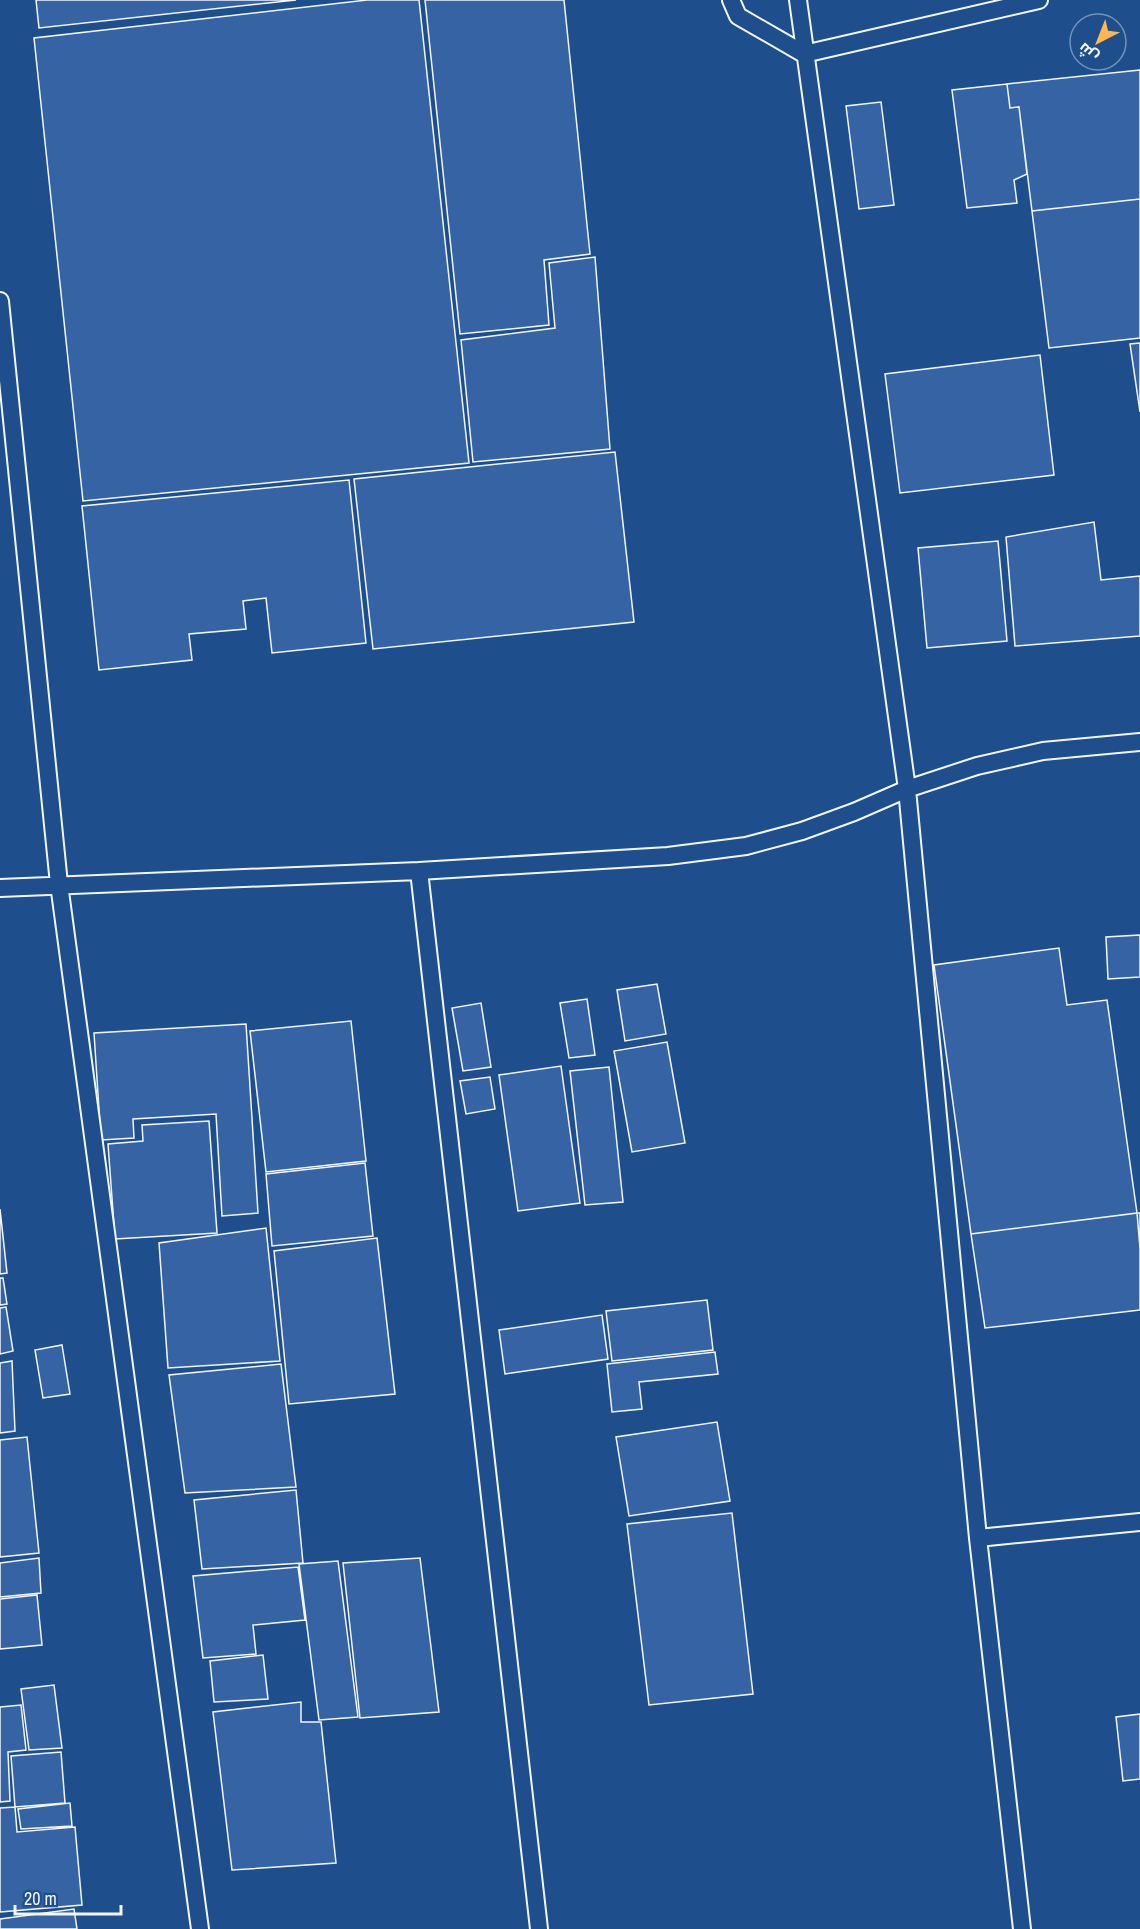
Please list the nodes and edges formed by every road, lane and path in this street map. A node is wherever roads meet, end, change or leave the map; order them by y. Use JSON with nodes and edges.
{"nodes":[{"id":1,"x":731,"y":0,"type":"edge"},
{"id":2,"x":798,"y":0,"type":"edge"},
{"id":3,"x":1039,"y":0,"type":"edge"},
{"id":4,"x":804,"y":54,"type":"junction"},
{"id":5,"x":0,"y":301,"type":"edge"},
{"id":6,"x":1140,"y":742,"type":"edge"},
{"id":7,"x":907,"y":789,"type":"junction"},
{"id":8,"x":419,"y":871,"type":"junction"},
{"id":9,"x":59,"y":884,"type":"junction"},
{"id":10,"x":0,"y":888,"type":"edge"},
{"id":11,"x":1140,"y":1522,"type":"edge"},
{"id":12,"x":978,"y":1538,"type":"junction"},
{"id":13,"x":200,"y":1929,"type":"edge"},
{"id":14,"x":539,"y":1929,"type":"edge"},
{"id":15,"x":1022,"y":1929,"type":"edge"}],
"edges":[{"from":1,"to":4,"type":"lane"},
{"from":2,"to":4,"type":"lane"},
{"from":3,"to":4,"type":"lane"},
{"from":4,"to":7,"type":"lane"},
{"from":5,"to":9,"type":"lane"},
{"from":6,"to":7,"type":"lane"},
{"from":7,"to":8,"type":"lane"},
{"from":7,"to":12,"type":"lane"},
{"from":8,"to":9,"type":"lane"},
{"from":8,"to":14,"type":"lane"},
{"from":9,"to":10,"type":"lane"},
{"from":9,"to":13,"type":"lane"},
{"from":11,"to":12,"type":"lane"},
{"from":12,"to":15,"type":"lane"}]}
